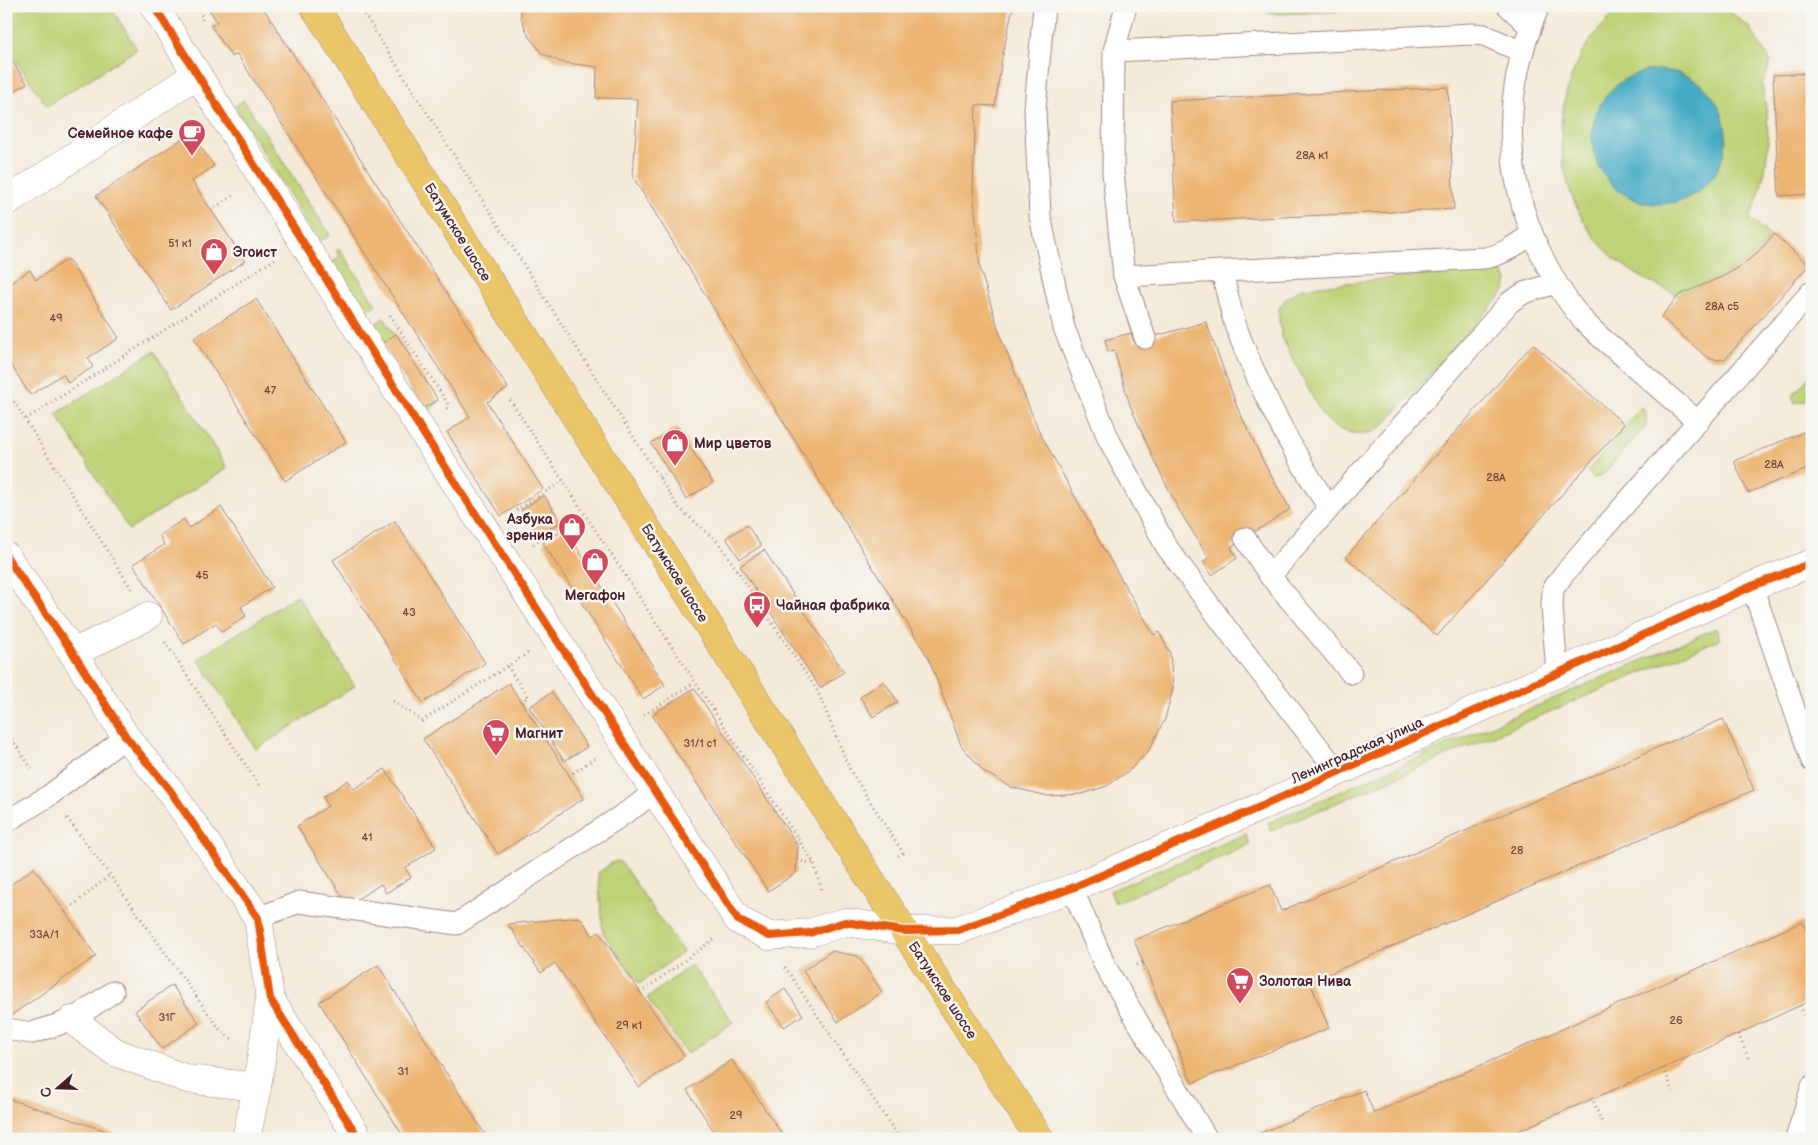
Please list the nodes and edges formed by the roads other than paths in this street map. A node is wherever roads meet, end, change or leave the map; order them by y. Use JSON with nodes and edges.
{"nodes":[{"id":1,"x":154,"y":6,"type":"edge"},
{"id":2,"x":314,"y":6,"type":"edge"},
{"id":3,"x":1044,"y":6,"type":"edge"},
{"id":4,"x":1126,"y":6,"type":"edge"},
{"id":5,"x":1508,"y":6,"type":"edge"},
{"id":6,"x":1539,"y":6,"type":"edge"},
{"id":7,"x":1530,"y":27,"type":"junction"},
{"id":8,"x":1114,"y":51,"type":"junction"},
{"id":9,"x":1522,"y":52,"type":"junction"},
{"id":10,"x":196,"y":74,"type":"junction"},
{"id":11,"x":6,"y":202,"type":"edge"},
{"id":12,"x":1532,"y":234,"type":"junction"},
{"id":13,"x":1222,"y":271,"type":"junction"},
{"id":14,"x":1124,"y":276,"type":"junction"},
{"id":15,"x":1555,"y":282,"type":"junction"},
{"id":16,"x":1812,"y":291,"type":"edge"},
{"id":17,"x":1145,"y":338,"type":"dead end"},
{"id":18,"x":1698,"y":422,"type":"junction"},
{"id":19,"x":1329,"y":508,"type":"junction"},
{"id":20,"x":1245,"y":538,"type":"dead end"},
{"id":21,"x":6,"y":556,"type":"edge"},
{"id":22,"x":1812,"y":563,"type":"edge"},
{"id":23,"x":1270,"y":576,"type":"junction"},
{"id":24,"x":1752,"y":586,"type":"junction"},
{"id":25,"x":148,"y":616,"type":"dead end"},
{"id":26,"x":73,"y":653,"type":"junction"},
{"id":27,"x":1351,"y":673,"type":"dead end"},
{"id":28,"x":1557,"y":674,"type":"junction"},
{"id":29,"x":126,"y":737,"type":"junction"},
{"id":30,"x":1812,"y":761,"type":"edge"},
{"id":31,"x":1338,"y":772,"type":"junction"},
{"id":32,"x":655,"y":791,"type":"junction"},
{"id":33,"x":6,"y":822,"type":"edge"},
{"id":34,"x":1072,"y":888,"type":"junction"},
{"id":35,"x":258,"y":918,"type":"junction"},
{"id":36,"x":904,"y":931,"type":"junction"},
{"id":37,"x":113,"y":992,"type":"dead end"},
{"id":38,"x":270,"y":999,"type":"junction"},
{"id":39,"x":72,"y":1020,"type":"junction"},
{"id":40,"x":6,"y":1029,"type":"edge"},
{"id":41,"x":259,"y":1075,"type":"junction"},
{"id":42,"x":1812,"y":1086,"type":"edge"},
{"id":43,"x":246,"y":1139,"type":"edge"},
{"id":44,"x":359,"y":1139,"type":"edge"},
{"id":45,"x":1040,"y":1139,"type":"edge"},
{"id":46,"x":1207,"y":1139,"type":"edge"},
{"id":47,"x":1796,"y":1139,"type":"edge"}],
"edges":[{"from":1,"to":10,"type":"street","name":"Ленинградская улица"},
{"from":2,"to":36,"type":"highway","name":"Батумское шоссе"},
{"from":3,"to":31,"type":"lane"},
{"from":4,"to":8,"type":"lane"},
{"from":5,"to":7,"type":"lane"},
{"from":6,"to":7,"type":"lane"},
{"from":7,"to":9,"type":"lane"},
{"from":8,"to":9,"type":"lane"},
{"from":8,"to":14,"type":"lane"},
{"from":9,"to":12,"type":"lane"},
{"from":10,"to":11,"type":"street"},
{"from":10,"to":32,"type":"street","name":"Ленинградская улица"},
{"from":12,"to":13,"type":"lane"},
{"from":12,"to":15,"type":"lane"},
{"from":13,"to":14,"type":"lane"},
{"from":13,"to":19,"type":"lane"},
{"from":14,"to":17,"type":"lane"},
{"from":15,"to":18,"type":"lane"},
{"from":15,"to":19,"type":"lane"},
{"from":16,"to":18,"type":"lane"},
{"from":18,"to":28,"type":"lane"},
{"from":19,"to":23,"type":"lane"},
{"from":20,"to":23,"type":"lane"},
{"from":21,"to":26,"type":"street"},
{"from":22,"to":24,"type":"street","name":"Ленинградская улица"},
{"from":23,"to":27,"type":"lane"},
{"from":24,"to":28,"type":"street","name":"Ленинградская улица"},
{"from":24,"to":30,"type":"lane"},
{"from":25,"to":26,"type":"street"},
{"from":26,"to":29,"type":"street"},
{"from":28,"to":31,"type":"street","name":"Ленинградская улица"},
{"from":29,"to":33,"type":"lane"},
{"from":29,"to":35,"type":"street"},
{"from":31,"to":34,"type":"street","name":"Ленинградская улица"},
{"from":32,"to":35,"type":"lane"},
{"from":32,"to":36,"type":"street","name":"Ленинградская улица"},
{"from":34,"to":36,"type":"street","name":"Ленинградская улица"},
{"from":34,"to":46,"type":"lane"},
{"from":35,"to":38,"type":"street"},
{"from":36,"to":45,"type":"highway","name":"Батумское шоссе"},
{"from":37,"to":39,"type":"lane"},
{"from":38,"to":41,"type":"street"},
{"from":38,"to":44,"type":"street"},
{"from":39,"to":40,"type":"lane"},
{"from":39,"to":41,"type":"street"},
{"from":41,"to":43,"type":"street"},
{"from":42,"to":47,"type":"lane"}]}
